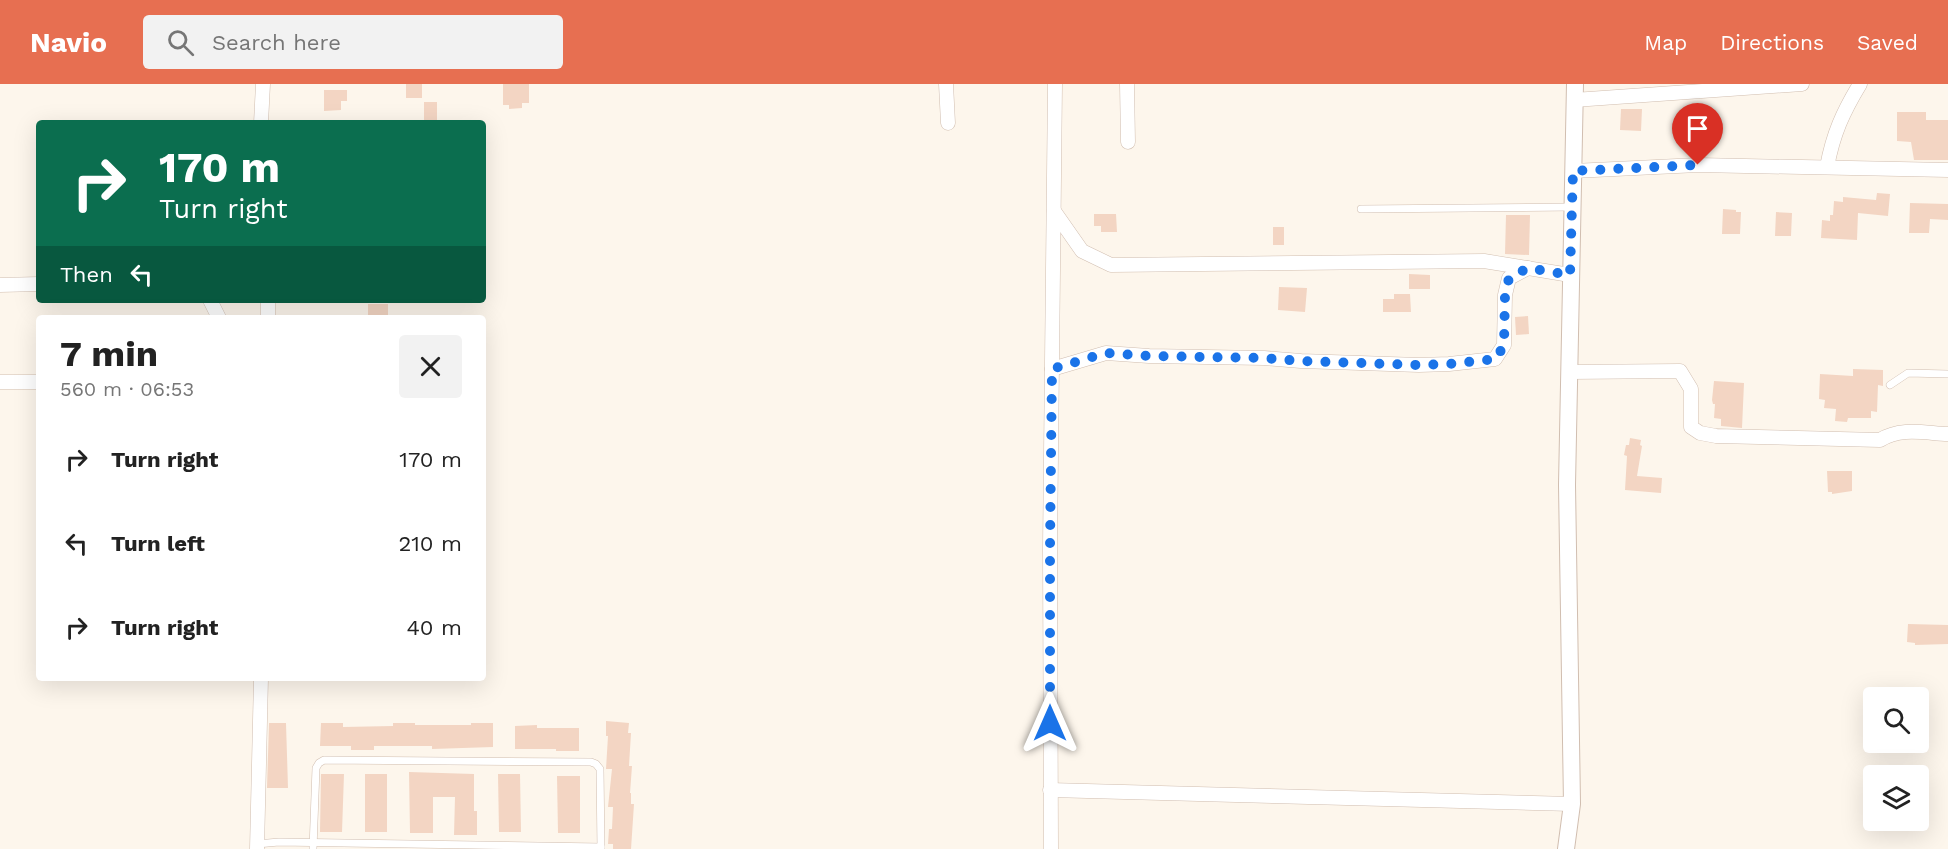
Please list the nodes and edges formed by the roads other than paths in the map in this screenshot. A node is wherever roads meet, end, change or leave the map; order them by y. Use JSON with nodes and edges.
{"nodes":[{"id":1,"x":263,"y":84,"type":"edge"},
{"id":2,"x":946,"y":84,"type":"edge"},
{"id":3,"x":1055,"y":84,"type":"edge"},
{"id":4,"x":1127,"y":84,"type":"edge"},
{"id":5,"x":1802,"y":84,"type":"edge"},
{"id":6,"x":1860,"y":84,"type":"edge"},
{"id":7,"x":1696,"y":88,"type":"edge"},
{"id":8,"x":1575,"y":92,"type":"edge"},
{"id":9,"x":261,"y":120,"type":"edge"},
{"id":10,"x":948,"y":123,"type":"dead end"},
{"id":11,"x":1128,"y":142,"type":"dead end"},
{"id":12,"x":1827,"y":167,"type":"junction"},
{"id":13,"x":1948,"y":170,"type":"edge"},
{"id":14,"x":1573,"y":171,"type":"junction"},
{"id":15,"x":1572,"y":207,"type":"junction"},
{"id":16,"x":1361,"y":209,"type":"dead end"},
{"id":17,"x":1054,"y":211,"type":"junction"},
{"id":18,"x":1528,"y":268,"type":"junction"},
{"id":19,"x":1570,"y":275,"type":"junction"},
{"id":20,"x":36,"y":284,"type":"edge"},
{"id":21,"x":0,"y":285,"type":"edge"},
{"id":22,"x":1052,"y":369,"type":"junction"},
{"id":23,"x":1569,"y":372,"type":"junction"},
{"id":24,"x":1948,"y":374,"type":"edge"},
{"id":25,"x":0,"y":382,"type":"edge"},
{"id":26,"x":36,"y":382,"type":"edge"},
{"id":27,"x":1890,"y":385,"type":"dead end"},
{"id":28,"x":1948,"y":434,"type":"edge"},
{"id":29,"x":261,"y":681,"type":"edge"},
{"id":30,"x":1050,"y":790,"type":"junction"},
{"id":31,"x":1572,"y":804,"type":"junction"},
{"id":32,"x":313,"y":846,"type":"edge"},
{"id":33,"x":257,"y":847,"type":"edge"},
{"id":34,"x":601,"y":848,"type":"edge"},
{"id":35,"x":1051,"y":849,"type":"edge"},
{"id":36,"x":1566,"y":849,"type":"edge"}],
"edges":[{"from":1,"to":9,"type":"street"},
{"from":2,"to":10,"type":"street"},
{"from":3,"to":17,"type":"street"},
{"from":4,"to":11,"type":"street"},
{"from":5,"to":7,"type":"street"},
{"from":6,"to":12,"type":"street"},
{"from":7,"to":8,"type":"street"},
{"from":8,"to":14,"type":"street"},
{"from":12,"to":13,"type":"street"},
{"from":12,"to":14,"type":"street"},
{"from":14,"to":15,"type":"street"},
{"from":15,"to":16,"type":"lane"},
{"from":15,"to":19,"type":"street"},
{"from":17,"to":18,"type":"street"},
{"from":17,"to":22,"type":"street"},
{"from":18,"to":19,"type":"street"},
{"from":18,"to":22,"type":"street"},
{"from":19,"to":23,"type":"street"},
{"from":20,"to":21,"type":"street"},
{"from":22,"to":30,"type":"street"},
{"from":23,"to":28,"type":"street"},
{"from":23,"to":31,"type":"street"},
{"from":24,"to":27,"type":"lane"},
{"from":25,"to":26,"type":"street"},
{"from":29,"to":33,"type":"street"},
{"from":30,"to":31,"type":"street"},
{"from":30,"to":35,"type":"street"},
{"from":31,"to":36,"type":"street"},
{"from":32,"to":33,"type":"lane"},
{"from":32,"to":34,"type":"lane"},
{"from":32,"to":34,"type":"lane"}]}
